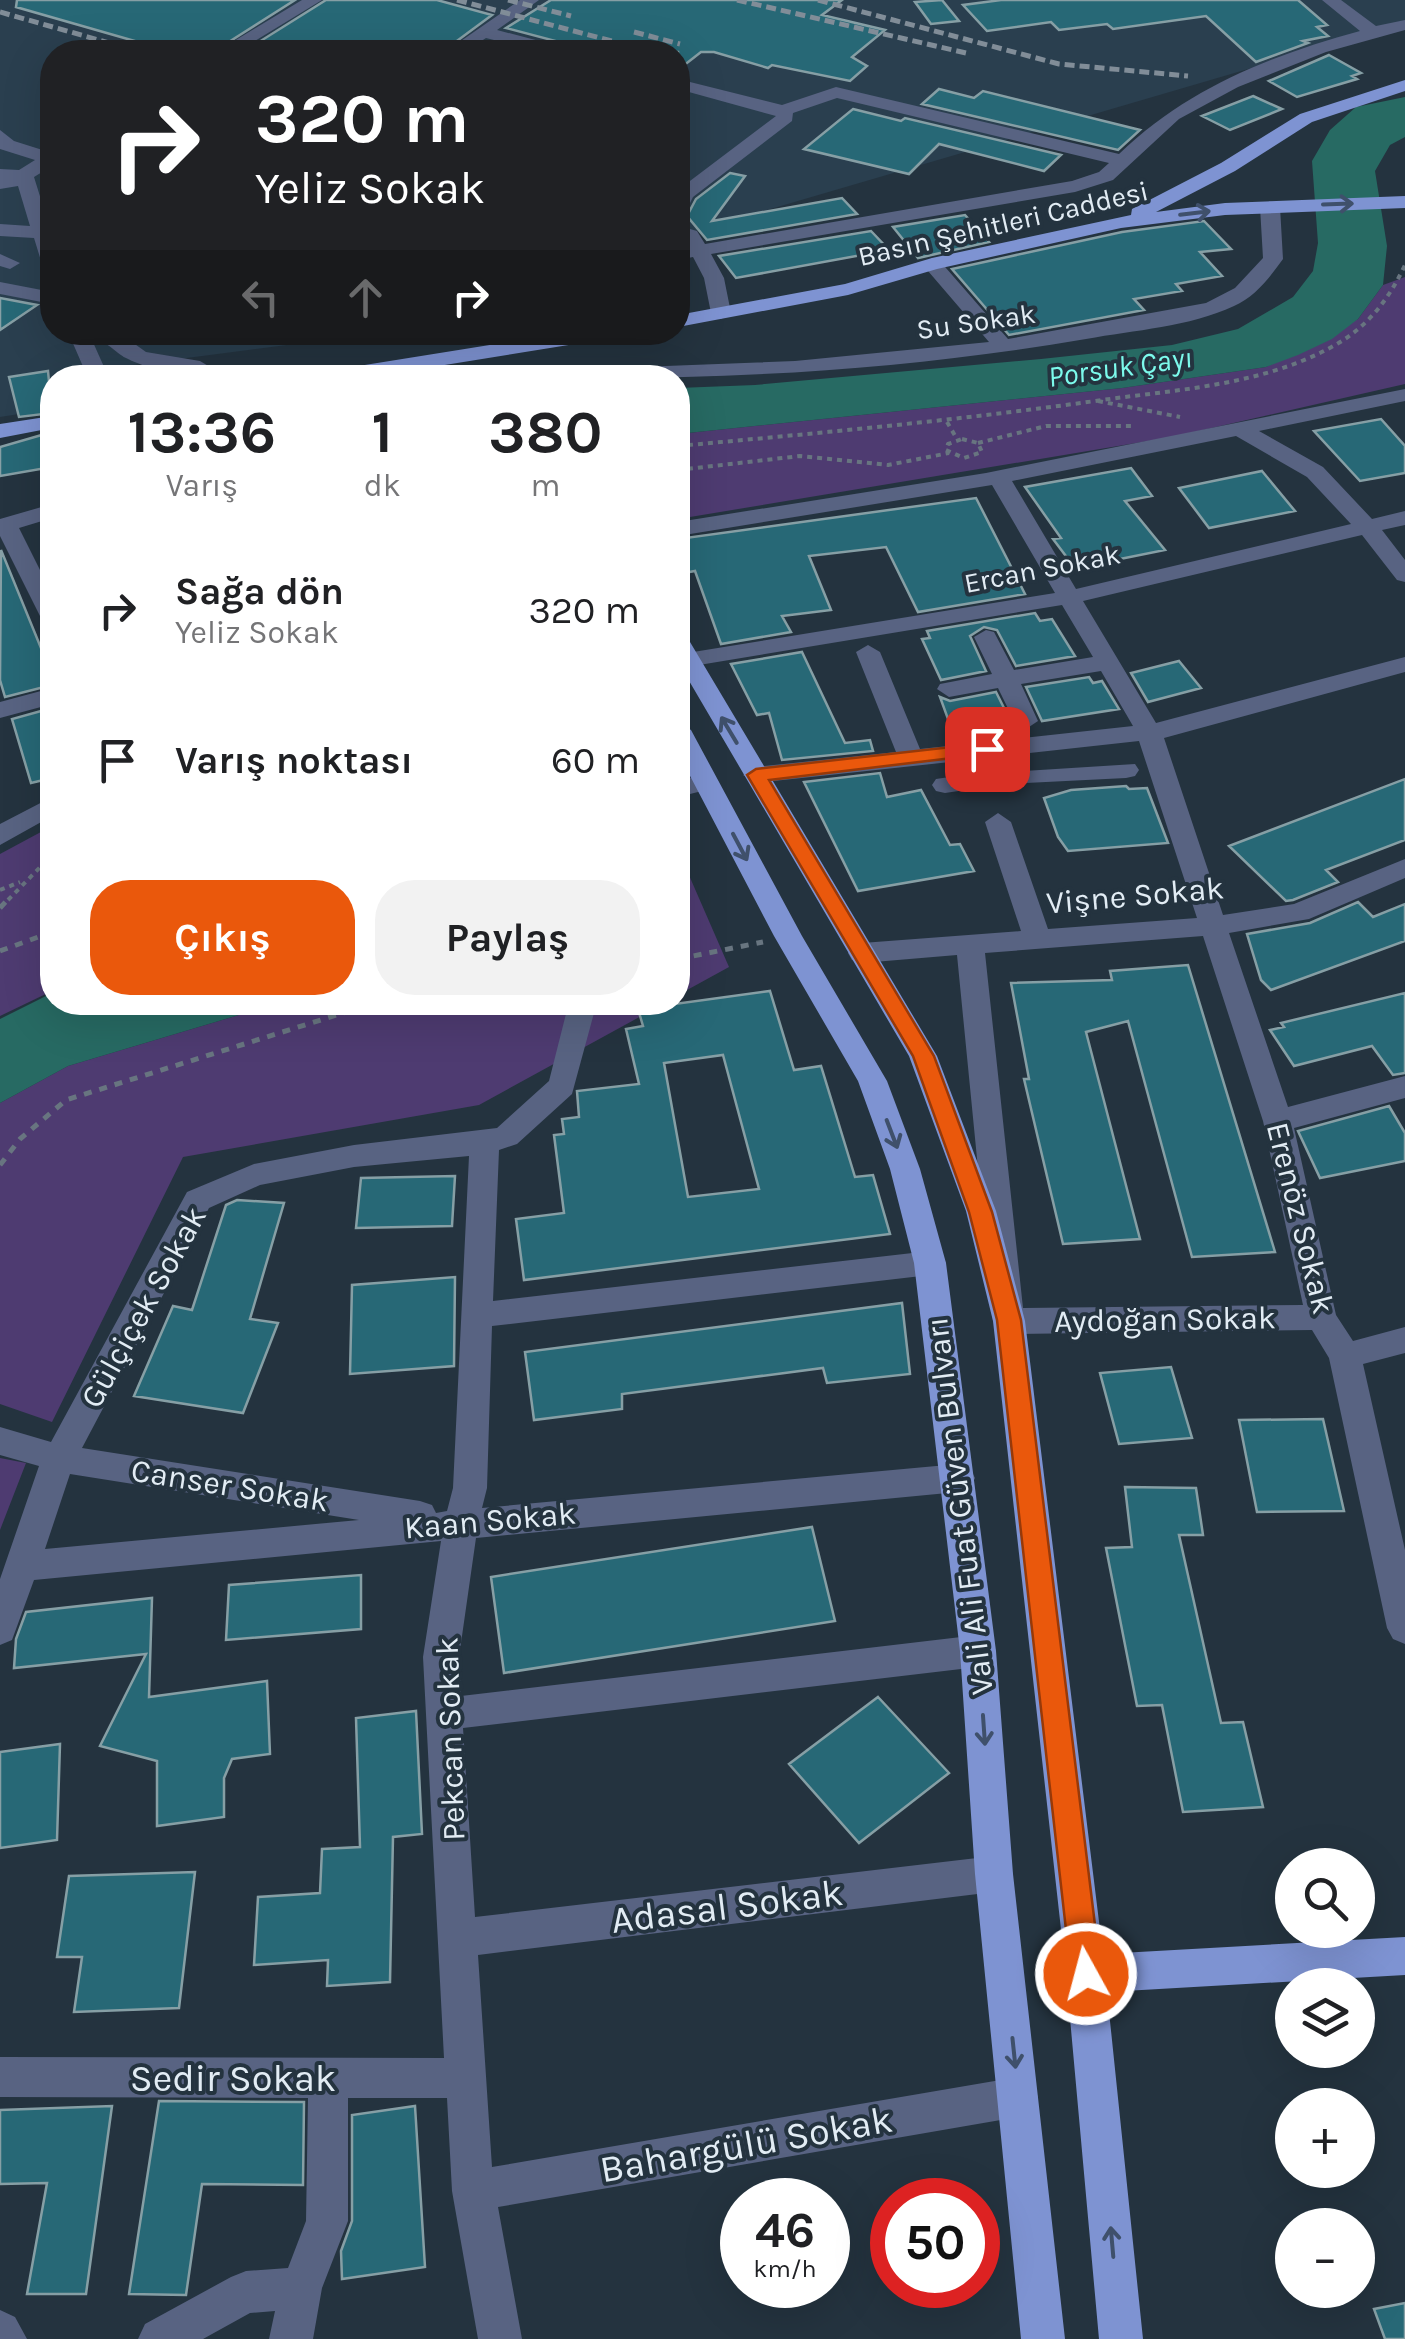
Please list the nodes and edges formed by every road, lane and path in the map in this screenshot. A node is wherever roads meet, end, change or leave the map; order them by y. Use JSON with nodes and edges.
{"nodes":[{"id":1,"x":314,"y":0,"type":"edge"},
{"id":2,"x":531,"y":0,"type":"edge"},
{"id":3,"x":1330,"y":0,"type":"edge"},
{"id":4,"x":1405,"y":24,"type":"edge"},
{"id":5,"x":483,"y":32,"type":"junction"},
{"id":6,"x":1373,"y":32,"type":"junction"},
{"id":7,"x":246,"y":40,"type":"edge"},
{"id":8,"x":471,"y":40,"type":"edge"},
{"id":9,"x":514,"y":40,"type":"edge"},
{"id":10,"x":1405,"y":85,"type":"edge"},
{"id":11,"x":690,"y":87,"type":"edge"},
{"id":12,"x":783,"y":112,"type":"junction"},
{"id":13,"x":0,"y":136,"type":"edge"},
{"id":14,"x":40,"y":155,"type":"edge"},
{"id":15,"x":1123,"y":161,"type":"junction"},
{"id":16,"x":40,"y":166,"type":"edge"},
{"id":17,"x":0,"y":175,"type":"edge"},
{"id":18,"x":24,"y":176,"type":"junction"},
{"id":19,"x":0,"y":189,"type":"edge"},
{"id":20,"x":690,"y":190,"type":"edge"},
{"id":21,"x":1405,"y":202,"type":"edge"},
{"id":22,"x":1270,"y":207,"type":"junction"},
{"id":23,"x":1121,"y":222,"type":"junction"},
{"id":24,"x":0,"y":230,"type":"edge"},
{"id":25,"x":40,"y":232,"type":"joint"},
{"id":26,"x":690,"y":251,"type":"edge"},
{"id":27,"x":690,"y":255,"type":"edge"},
{"id":28,"x":932,"y":264,"type":"junction"},
{"id":29,"x":1404,"y":265,"type":"edge"},
{"id":30,"x":0,"y":288,"type":"edge"},
{"id":31,"x":40,"y":296,"type":"edge"},
{"id":32,"x":722,"y":313,"type":"junction"},
{"id":33,"x":690,"y":319,"type":"edge"},
{"id":34,"x":119,"y":345,"type":"edge"},
{"id":35,"x":561,"y":345,"type":"edge"},
{"id":36,"x":1005,"y":348,"type":"junction"},
{"id":37,"x":467,"y":357,"type":"junction"},
{"id":38,"x":173,"y":365,"type":"edge"},
{"id":39,"x":419,"y":365,"type":"edge"},
{"id":40,"x":472,"y":365,"type":"edge"},
{"id":41,"x":690,"y":372,"type":"edge"},
{"id":42,"x":1405,"y":395,"type":"edge"},
{"id":43,"x":1092,"y":400,"type":"junction"},
{"id":44,"x":1176,"y":416,"type":"junction"},
{"id":45,"x":948,"y":422,"type":"junction"},
{"id":46,"x":40,"y":424,"type":"edge"},
{"id":47,"x":1158,"y":424,"type":"dead end"},
{"id":48,"x":1135,"y":426,"type":"dead end"},
{"id":49,"x":0,"y":431,"type":"edge"},
{"id":50,"x":1242,"y":431,"type":"junction"},
{"id":51,"x":1218,"y":435,"type":"junction"},
{"id":52,"x":957,"y":439,"type":"junction"},
{"id":53,"x":978,"y":442,"type":"junction"},
{"id":54,"x":690,"y":445,"type":"edge"},
{"id":55,"x":949,"y":454,"type":"junction"},
{"id":56,"x":690,"y":469,"type":"edge"},
{"id":57,"x":1000,"y":478,"type":"junction"},
{"id":58,"x":40,"y":514,"type":"edge"},
{"id":59,"x":1405,"y":518,"type":"edge"},
{"id":60,"x":3,"y":525,"type":"edge"},
{"id":61,"x":690,"y":527,"type":"edge"},
{"id":62,"x":1367,"y":527,"type":"junction"},
{"id":63,"x":1405,"y":575,"type":"edge"},
{"id":64,"x":40,"y":594,"type":"edge"},
{"id":65,"x":1071,"y":596,"type":"junction"},
{"id":66,"x":986,"y":637,"type":"dead end"},
{"id":67,"x":690,"y":650,"type":"edge"},
{"id":68,"x":868,"y":652,"type":"dead end"},
{"id":69,"x":1108,"y":662,"type":"junction"},
{"id":70,"x":690,"y":664,"type":"edge"},
{"id":71,"x":1405,"y":664,"type":"edge"},
{"id":72,"x":1008,"y":678,"type":"junction"},
{"id":73,"x":949,"y":689,"type":"dead end"},
{"id":74,"x":40,"y":699,"type":"edge"},
{"id":75,"x":0,"y":710,"type":"edge"},
{"id":76,"x":1026,"y":721,"type":"dead end"},
{"id":77,"x":1149,"y":732,"type":"junction"},
{"id":78,"x":1050,"y":742,"type":"junction"},
{"id":79,"x":987,"y":749,"type":"junction"},
{"id":80,"x":910,"y":756,"type":"junction"},
{"id":81,"x":1126,"y":770,"type":"dead end"},
{"id":82,"x":1065,"y":774,"type":"junction"},
{"id":83,"x":756,"y":775,"type":"junction"},
{"id":84,"x":1015,"y":778,"type":"dead end"},
{"id":85,"x":945,"y":784,"type":"dead end"},
{"id":86,"x":691,"y":786,"type":"edge"},
{"id":87,"x":40,"y":812,"type":"edge"},
{"id":88,"x":998,"y":822,"type":"dead end"},
{"id":89,"x":0,"y":836,"type":"edge"},
{"id":90,"x":40,"y":866,"type":"edge"},
{"id":91,"x":1405,"y":868,"type":"edge"},
{"id":92,"x":24,"y":881,"type":"junction"},
{"id":93,"x":0,"y":890,"type":"edge"},
{"id":94,"x":0,"y":908,"type":"edge"},
{"id":95,"x":1213,"y":926,"type":"junction"},
{"id":96,"x":40,"y":936,"type":"edge"},
{"id":97,"x":788,"y":936,"type":"junction"},
{"id":98,"x":1037,"y":938,"type":"junction"},
{"id":99,"x":970,"y":945,"type":"junction"},
{"id":100,"x":0,"y":951,"type":"edge"},
{"id":101,"x":862,"y":952,"type":"junction"},
{"id":102,"x":690,"y":957,"type":"edge"},
{"id":103,"x":337,"y":1015,"type":"edge"},
{"id":104,"x":579,"y":1015,"type":"edge"},
{"id":105,"x":1405,"y":1087,"type":"edge"},
{"id":106,"x":1278,"y":1121,"type":"junction"},
{"id":107,"x":484,"y":1143,"type":"junction"},
{"id":108,"x":0,"y":1165,"type":"edge"},
{"id":109,"x":930,"y":1263,"type":"junction"},
{"id":110,"x":478,"y":1315,"type":"junction"},
{"id":111,"x":1321,"y":1317,"type":"junction"},
{"id":112,"x":1009,"y":1320,"type":"junction"},
{"id":113,"x":1405,"y":1340,"type":"edge"},
{"id":114,"x":1344,"y":1356,"type":"junction"},
{"id":115,"x":0,"y":1441,"type":"edge"},
{"id":116,"x":59,"y":1458,"type":"junction"},
{"id":117,"x":958,"y":1478,"type":"junction"},
{"id":118,"x":461,"y":1522,"type":"junction"},
{"id":119,"x":22,"y":1566,"type":"junction"},
{"id":120,"x":0,"y":1628,"type":"edge"},
{"id":121,"x":1405,"y":1628,"type":"edge"},
{"id":122,"x":978,"y":1651,"type":"junction"},
{"id":123,"x":445,"y":1714,"type":"junction"},
{"id":124,"x":994,"y":1874,"type":"junction"},
{"id":125,"x":460,"y":1938,"type":"junction"},
{"id":126,"x":1405,"y":1956,"type":"edge"},
{"id":127,"x":1086,"y":1974,"type":"junction"},
{"id":128,"x":0,"y":2077,"type":"edge"},
{"id":129,"x":328,"y":2078,"type":"junction"},
{"id":130,"x":466,"y":2078,"type":"junction"},
{"id":131,"x":1018,"y":2097,"type":"junction"},
{"id":132,"x":473,"y":2191,"type":"junction"},
{"id":133,"x":301,"y":2288,"type":"junction"},
{"id":134,"x":0,"y":2332,"type":"edge"},
{"id":135,"x":5,"y":2339,"type":"edge"},
{"id":136,"x":160,"y":2339,"type":"edge"},
{"id":137,"x":291,"y":2339,"type":"edge"},
{"id":138,"x":500,"y":2339,"type":"edge"},
{"id":139,"x":1043,"y":2339,"type":"edge"},
{"id":140,"x":1121,"y":2339,"type":"edge"}],
"edges":[{"from":1,"to":7,"type":"street"},
{"from":2,"to":5,"type":"street"},
{"from":3,"to":6,"type":"street"},
{"from":4,"to":6,"type":"street"},
{"from":5,"to":8,"type":"street"},
{"from":5,"to":9,"type":"street"},
{"from":6,"to":15,"type":"street"},
{"from":10,"to":23,"type":"main road"},
{"from":11,"to":12,"type":"street"},
{"from":12,"to":15,"type":"street"},
{"from":12,"to":20,"type":"street"},
{"from":13,"to":14,"type":"street"},
{"from":15,"to":26,"type":"street"},
{"from":16,"to":18,"type":"street"},
{"from":17,"to":18,"type":"street"},
{"from":18,"to":19,"type":"street"},
{"from":18,"to":25,"type":"street"},
{"from":22,"to":21,"type":"main road","name":"Basın Şehitleri Caddesi","one_way":true},
{"from":23,"to":22,"type":"main road","name":"Basın Şehitleri Caddesi","one_way":true},
{"from":22,"to":36,"type":"street","name":"Su Sokak"},
{"from":23,"to":28,"type":"main road","name":"Basın Şehitleri Caddesi"},
{"from":24,"to":25,"type":"street"},
{"from":27,"to":32,"type":"street"},
{"from":28,"to":32,"type":"main road","name":"Basın Şehitleri Caddesi"},
{"from":28,"to":36,"type":"street"},
{"from":29,"to":43,"type":"path"},
{"from":30,"to":31,"type":"street"},
{"from":32,"to":33,"type":"main road","name":"Basın Şehitleri Caddesi"},
{"from":34,"to":38,"type":"street"},
{"from":35,"to":37,"type":"main road"},
{"from":36,"to":41,"type":"street","name":"Su Sokak"},
{"from":37,"to":39,"type":"main road"},
{"from":37,"to":40,"type":"main road"},
{"from":42,"to":50,"type":"street"},
{"from":43,"to":44,"type":"path"},
{"from":43,"to":45,"type":"path"},
{"from":44,"to":47,"type":"path"},
{"from":44,"to":51,"type":"path"},
{"from":45,"to":52,"type":"path"},
{"from":45,"to":54,"type":"path"},
{"from":46,"to":49,"type":"main road"},
{"from":48,"to":53,"type":"path"},
{"from":50,"to":51,"type":"street"},
{"from":50,"to":62,"type":"street"},
{"from":51,"to":57,"type":"street"},
{"from":52,"to":53,"type":"path"},
{"from":52,"to":55,"type":"path"},
{"from":53,"to":55,"type":"path"},
{"from":55,"to":56,"type":"path"},
{"from":57,"to":61,"type":"street"},
{"from":57,"to":65,"type":"street","name":"Erenöz Sokak"},
{"from":58,"to":60,"type":"street"},
{"from":59,"to":62,"type":"street","name":"Ercan Sokak"},
{"from":60,"to":64,"type":"street"},
{"from":62,"to":63,"type":"street"},
{"from":62,"to":65,"type":"street","name":"Ercan Sokak"},
{"from":65,"to":67,"type":"street","name":"Ercan Sokak"},
{"from":65,"to":69,"type":"street","name":"Erenöz Sokak"},
{"from":66,"to":72,"type":"street"},
{"from":68,"to":80,"type":"street"},
{"from":69,"to":72,"type":"street"},
{"from":69,"to":77,"type":"street","name":"Erenöz Sokak"},
{"from":83,"to":70,"type":"main road","one_way":true},
{"from":71,"to":77,"type":"street"},
{"from":72,"to":73,"type":"street"},
{"from":72,"to":76,"type":"street"},
{"from":74,"to":75,"type":"street"},
{"from":77,"to":78,"type":"street"},
{"from":77,"to":95,"type":"street","name":"Erenöz Sokak"},
{"from":78,"to":79,"type":"street"},
{"from":78,"to":82,"type":"street"},
{"from":79,"to":80,"type":"street"},
{"from":79,"to":85,"type":"street"},
{"from":80,"to":83,"type":"street"},
{"from":81,"to":82,"type":"street"},
{"from":82,"to":84,"type":"street"},
{"from":83,"to":101,"type":"main road"},
{"from":86,"to":97,"type":"main road","name":"Vali Ali Fuat Güven Bulvarı","one_way":true},
{"from":87,"to":89,"type":"street"},
{"from":88,"to":98,"type":"street"},
{"from":90,"to":92,"type":"path"},
{"from":91,"to":95,"type":"street","name":"Vişne Sokak"},
{"from":92,"to":93,"type":"path"},
{"from":92,"to":94,"type":"path"},
{"from":95,"to":98,"type":"street","name":"Vişne Sokak"},
{"from":95,"to":106,"type":"street","name":"Erenöz Sokak"},
{"from":96,"to":100,"type":"path"},
{"from":97,"to":102,"type":"path"},
{"from":97,"to":109,"type":"main road","name":"Vali Ali Fuat Güven Bulvarı","one_way":true},
{"from":98,"to":99,"type":"street","name":"Vişne Sokak"},
{"from":99,"to":101,"type":"street","name":"Vişne Sokak"},
{"from":99,"to":112,"type":"street"},
{"from":101,"to":112,"type":"main road"},
{"from":103,"to":108,"type":"path"},
{"from":104,"to":107,"type":"street"},
{"from":105,"to":106,"type":"street"},
{"from":106,"to":111,"type":"street","name":"Erenöz Sokak"},
{"from":107,"to":110,"type":"street","name":"Pekcan Sokak"},
{"from":107,"to":116,"type":"street","name":"Gülçiçek Sokak"},
{"from":109,"to":110,"type":"street"},
{"from":109,"to":117,"type":"main road","name":"Vali Ali Fuat Güven Bulvarı"},
{"from":110,"to":118,"type":"street","name":"Pekcan Sokak"},
{"from":111,"to":112,"type":"street","name":"Aydoğan Sokak"},
{"from":111,"to":114,"type":"street","name":"Erenöz Sokak"},
{"from":112,"to":127,"type":"main road"},
{"from":113,"to":114,"type":"street"},
{"from":114,"to":121,"type":"street","name":"Erenöz Sokak"},
{"from":115,"to":116,"type":"street","name":"Canser Sokak"},
{"from":116,"to":118,"type":"street","name":"Canser Sokak"},
{"from":116,"to":119,"type":"street","name":"Gülçiçek Sokak"},
{"from":117,"to":118,"type":"street","name":"Kaan Sokak"},
{"from":117,"to":122,"type":"main road","name":"Vali Ali Fuat Güven Bulvarı"},
{"from":118,"to":119,"type":"street","name":"Kaan Sokak"},
{"from":118,"to":123,"type":"street","name":"Pekcan Sokak"},
{"from":119,"to":120,"type":"street","name":"Gülçiçek Sokak"},
{"from":122,"to":123,"type":"street"},
{"from":122,"to":124,"type":"main road","name":"Vali Ali Fuat Güven Bulvarı","one_way":true},
{"from":123,"to":125,"type":"street","name":"Pekcan Sokak"},
{"from":124,"to":125,"type":"street","name":"Adasal Sokak"},
{"from":124,"to":131,"type":"main road","name":"Vali Ali Fuat Güven Bulvarı","one_way":true},
{"from":125,"to":130,"type":"street","name":"Pekcan Sokak"},
{"from":126,"to":127,"type":"main road"},
{"from":140,"to":127,"type":"main road","one_way":true},
{"from":128,"to":129,"type":"street","name":"Sedir Sokak"},
{"from":129,"to":130,"type":"street","name":"Sedir Sokak"},
{"from":129,"to":133,"type":"street"},
{"from":130,"to":132,"type":"street","name":"Pekcan Sokak"},
{"from":131,"to":132,"type":"street","name":"Bahargülü Sokak"},
{"from":131,"to":139,"type":"main road","name":"Vali Ali Fuat Güven Bulvarı"},
{"from":132,"to":138,"type":"street","name":"Pekcan Sokak"},
{"from":133,"to":136,"type":"street"},
{"from":133,"to":137,"type":"street"},
{"from":134,"to":135,"type":"street"}]}
